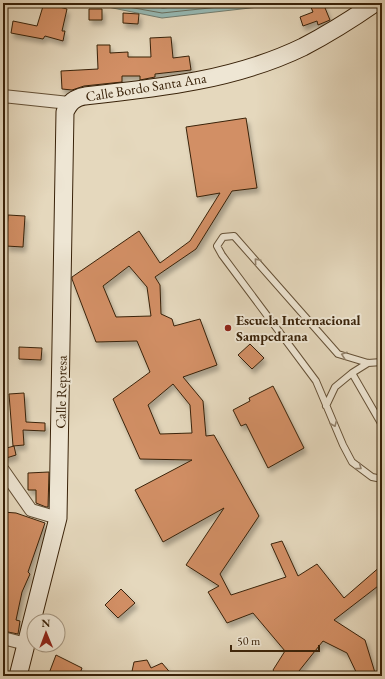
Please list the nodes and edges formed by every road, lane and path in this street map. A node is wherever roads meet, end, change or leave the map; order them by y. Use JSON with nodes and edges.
{"nodes":[{"id":1,"x":375,"y":3,"type":"edge"},
{"id":2,"x":3,"y":96,"type":"edge"},
{"id":3,"x":69,"y":103,"type":"junction"},
{"id":4,"x":382,"y":362,"type":"edge"},
{"id":5,"x":368,"y":363,"type":"junction"},
{"id":6,"x":352,"y":373,"type":"junction"},
{"id":7,"x":326,"y":406,"type":"junction"},
{"id":8,"x":382,"y":425,"type":"edge"},
{"id":9,"x":3,"y":470,"type":"edge"},
{"id":10,"x":382,"y":479,"type":"edge"},
{"id":11,"x":58,"y":518,"type":"junction"},
{"id":12,"x":34,"y":613,"type":"edge"},
{"id":13,"x":3,"y":638,"type":"edge"},
{"id":14,"x":26,"y":644,"type":"joint"},
{"id":15,"x":18,"y":676,"type":"edge"}],
"edges":[{"from":1,"to":3,"type":"street","name":"Calle Bordo Santa Ana"},
{"from":2,"to":3,"type":"street"},
{"from":3,"to":11,"type":"street","name":"Calle Represa"},
{"from":4,"to":5,"type":"lane"},
{"from":5,"to":6,"type":"lane"},
{"from":5,"to":7,"type":"lane","one_way":true},
{"from":6,"to":7,"type":"lane"},
{"from":6,"to":8,"type":"lane"},
{"from":7,"to":10,"type":"lane","one_way":true},
{"from":9,"to":11,"type":"street"},
{"from":11,"to":12,"type":"street","name":"Calle Represa"},
{"from":13,"to":14,"type":"street"},
{"from":14,"to":15,"type":"street","name":"Calle Represa"}]}
